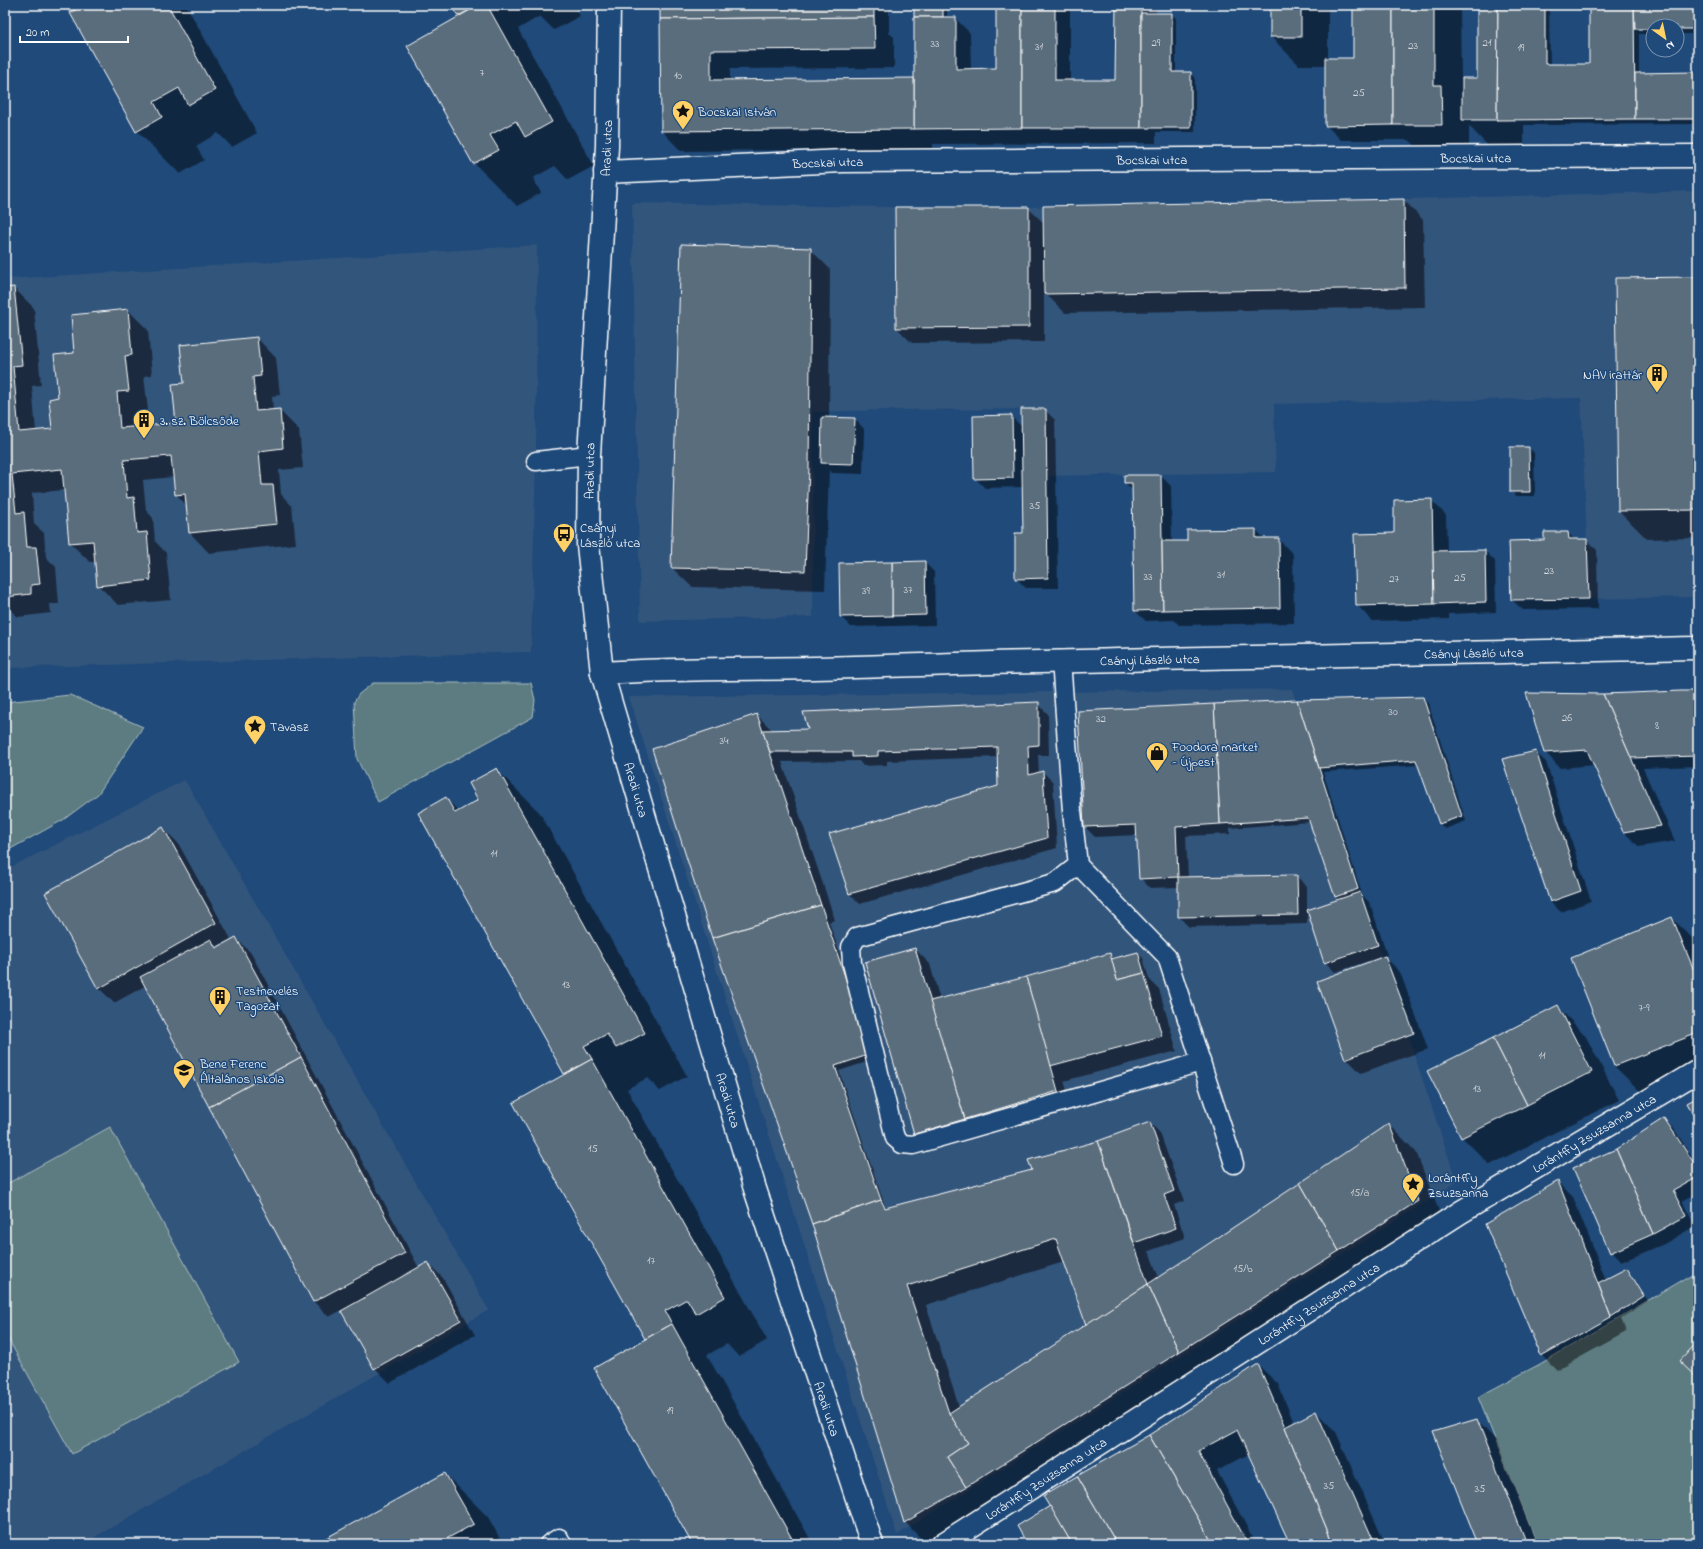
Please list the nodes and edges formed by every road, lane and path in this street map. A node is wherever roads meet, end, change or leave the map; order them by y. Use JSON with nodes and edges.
{"nodes":[{"id":1,"x":609,"y":5,"type":"edge"},
{"id":2,"x":1698,"y":156,"type":"edge"},
{"id":3,"x":605,"y":172,"type":"junction"},
{"id":4,"x":589,"y":455,"type":"junction"},
{"id":5,"x":536,"y":461,"type":"dead end"},
{"id":6,"x":1698,"y":648,"type":"edge"},
{"id":7,"x":1061,"y":660,"type":"junction"},
{"id":8,"x":602,"y":672,"type":"junction"},
{"id":9,"x":1078,"y":865,"type":"junction"},
{"id":10,"x":1201,"y":1062,"type":"junction"},
{"id":11,"x":1698,"y":1071,"type":"edge"},
{"id":12,"x":1234,"y":1164,"type":"dead end"},
{"id":13,"x":549,"y":1544,"type":"edge"},
{"id":14,"x":562,"y":1544,"type":"edge"},
{"id":15,"x":872,"y":1544,"type":"edge"},
{"id":16,"x":943,"y":1544,"type":"edge"}],
"edges":[{"from":1,"to":3,"type":"street","name":"Aradi utca"},
{"from":2,"to":3,"type":"street","name":"Bocskai utca"},
{"from":3,"to":4,"type":"street","name":"Aradi utca"},
{"from":4,"to":5,"type":"lane"},
{"from":4,"to":8,"type":"street","name":"Aradi utca"},
{"from":6,"to":7,"type":"street","name":"Csányi László utca"},
{"from":7,"to":8,"type":"street","name":"Csányi László utca"},
{"from":7,"to":9,"type":"lane"},
{"from":8,"to":15,"type":"street","name":"Aradi utca"},
{"from":9,"to":10,"type":"lane"},
{"from":9,"to":10,"type":"lane"},
{"from":10,"to":12,"type":"lane"},
{"from":11,"to":16,"type":"street","name":"Lorántffy Zsuzsanna utca"},
{"from":13,"to":14,"type":"lane"}]}
